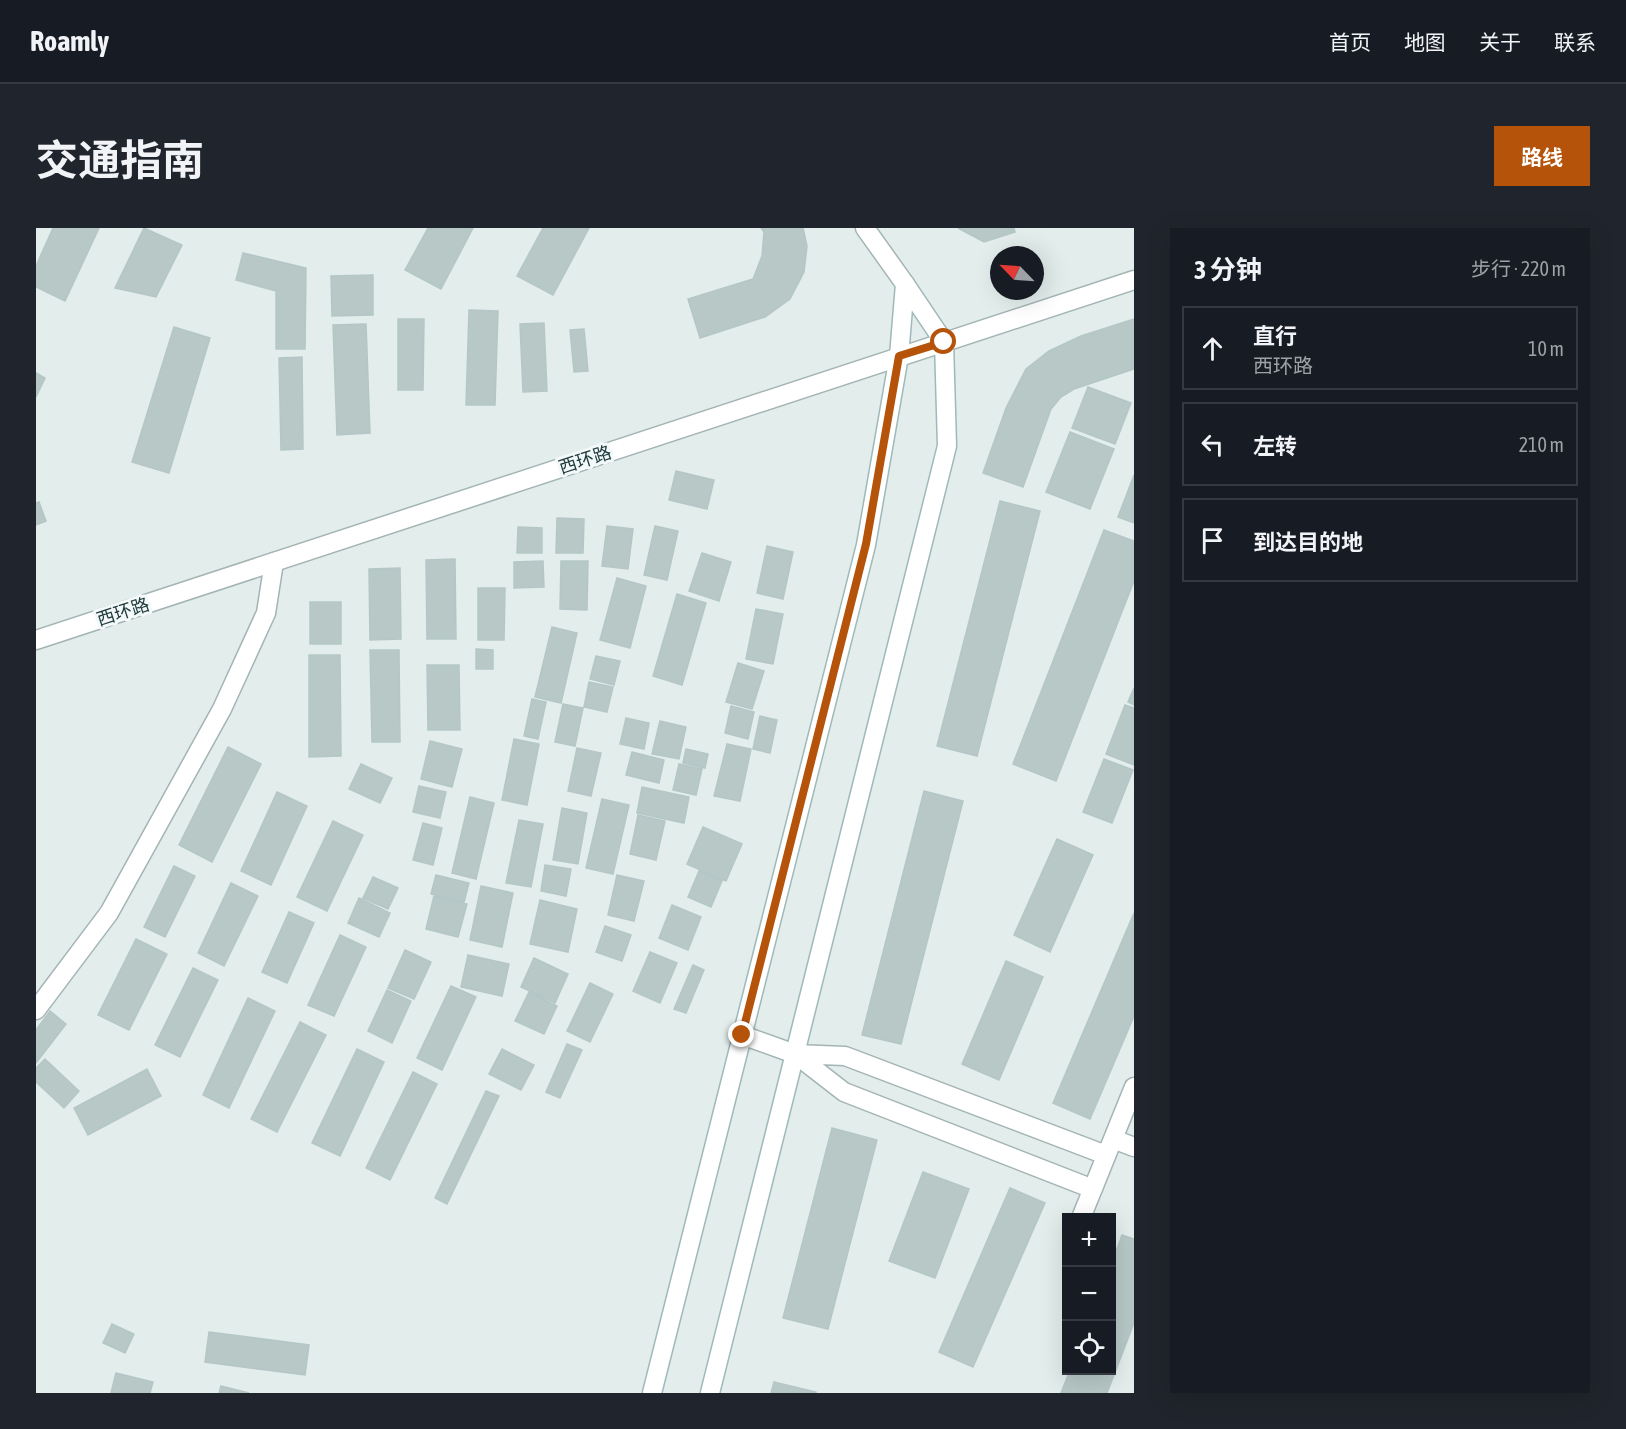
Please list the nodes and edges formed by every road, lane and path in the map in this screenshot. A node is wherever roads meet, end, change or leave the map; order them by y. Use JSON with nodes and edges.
{"nodes":[{"id":1,"x":865,"y":228,"type":"edge"},
{"id":2,"x":1134,"y":280,"type":"edge"},
{"id":3,"x":905,"y":284,"type":"junction"},
{"id":4,"x":944,"y":342,"type":"junction"},
{"id":5,"x":899,"y":356,"type":"junction"},
{"id":6,"x":274,"y":562,"type":"junction"},
{"id":7,"x":36,"y":640,"type":"edge"},
{"id":8,"x":36,"y":1010,"type":"edge"},
{"id":9,"x":742,"y":1035,"type":"junction"},
{"id":10,"x":795,"y":1054,"type":"junction"},
{"id":11,"x":1134,"y":1087,"type":"edge"},
{"id":12,"x":1109,"y":1147,"type":"junction"},
{"id":13,"x":1134,"y":1147,"type":"edge"},
{"id":14,"x":1093,"y":1189,"type":"junction"},
{"id":15,"x":1083,"y":1213,"type":"edge"},
{"id":16,"x":652,"y":1393,"type":"edge"},
{"id":17,"x":710,"y":1393,"type":"edge"}],
"edges":[{"from":1,"to":3,"type":"street"},
{"from":2,"to":4,"type":"street","name":"西环路"},
{"from":3,"to":4,"type":"street"},
{"from":3,"to":5,"type":"street"},
{"from":4,"to":5,"type":"street","name":"西环路"},
{"from":4,"to":10,"type":"street"},
{"from":5,"to":6,"type":"street","name":"西环路"},
{"from":5,"to":9,"type":"street"},
{"from":6,"to":7,"type":"street","name":"西环路"},
{"from":6,"to":8,"type":"street"},
{"from":9,"to":10,"type":"street"},
{"from":9,"to":16,"type":"street"},
{"from":10,"to":12,"type":"street"},
{"from":10,"to":14,"type":"street"},
{"from":10,"to":17,"type":"street"},
{"from":11,"to":12,"type":"street"},
{"from":12,"to":13,"type":"street"},
{"from":12,"to":14,"type":"street"},
{"from":14,"to":15,"type":"street"}]}
